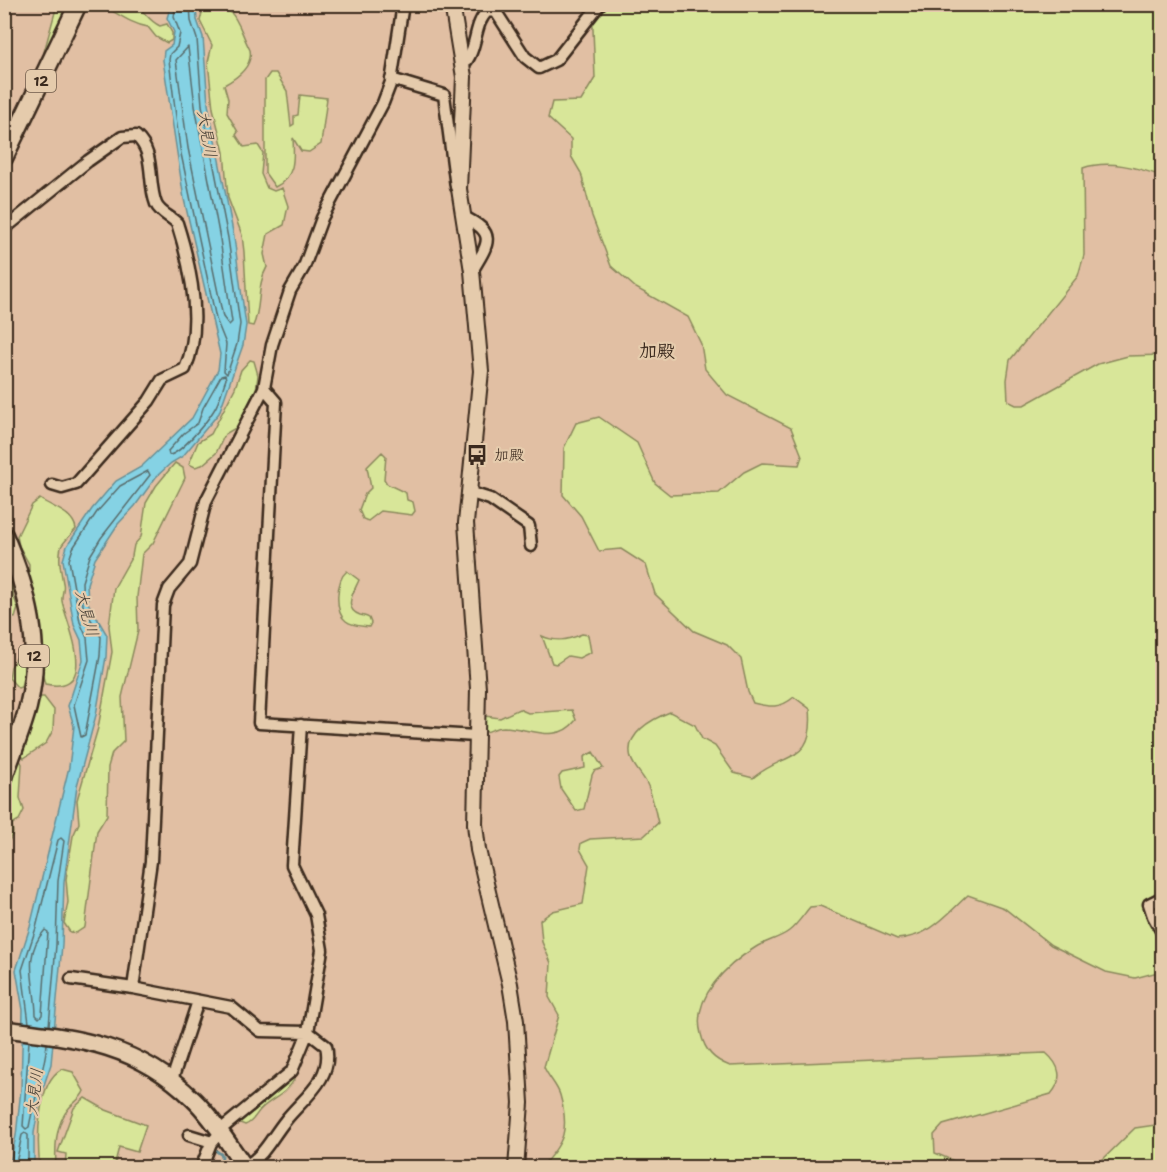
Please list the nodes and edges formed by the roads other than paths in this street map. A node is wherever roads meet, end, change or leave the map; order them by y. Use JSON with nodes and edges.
{"nodes":[{"id":1,"x":78,"y":4,"type":"edge"},
{"id":2,"x":403,"y":4,"type":"edge"},
{"id":3,"x":452,"y":4,"type":"edge"},
{"id":4,"x":600,"y":4,"type":"edge"},
{"id":5,"x":463,"y":65,"type":"junction"},
{"id":6,"x":391,"y":79,"type":"junction"},
{"id":7,"x":4,"y":158,"type":"edge"},
{"id":8,"x":459,"y":193,"type":"junction"},
{"id":9,"x":464,"y":217,"type":"junction"},
{"id":10,"x":4,"y":229,"type":"edge"},
{"id":11,"x":472,"y":271,"type":"junction"},
{"id":12,"x":264,"y":388,"type":"junction"},
{"id":13,"x":52,"y":485,"type":"dead end"},
{"id":14,"x":468,"y":492,"type":"junction"},
{"id":15,"x":4,"y":535,"type":"edge"},
{"id":16,"x":531,"y":546,"type":"dead end"},
{"id":17,"x":301,"y":725,"type":"junction"},
{"id":18,"x":476,"y":736,"type":"junction"},
{"id":19,"x":6,"y":767,"type":"edge"},
{"id":20,"x":1162,"y":903,"type":"edge"},
{"id":21,"x":1162,"y":932,"type":"edge"},
{"id":22,"x":71,"y":979,"type":"dead end"},
{"id":23,"x":133,"y":988,"type":"junction"},
{"id":24,"x":198,"y":1001,"type":"junction"},
{"id":25,"x":4,"y":1029,"type":"edge"},
{"id":26,"x":308,"y":1032,"type":"junction"},
{"id":27,"x":172,"y":1080,"type":"junction"},
{"id":28,"x":189,"y":1135,"type":"dead end"},
{"id":29,"x":217,"y":1136,"type":"junction"},
{"id":30,"x":201,"y":1167,"type":"edge"},
{"id":31,"x":246,"y":1167,"type":"edge"},
{"id":32,"x":516,"y":1167,"type":"edge"}],
"edges":[{"from":1,"to":7,"type":"main road","number":"12"},
{"from":2,"to":6,"type":"street"},
{"from":3,"to":5,"type":"street"},
{"from":4,"to":5,"type":"street"},
{"from":5,"to":8,"type":"street"},
{"from":6,"to":8,"type":"street"},
{"from":6,"to":12,"type":"street"},
{"from":8,"to":9,"type":"street"},
{"from":9,"to":11,"type":"street"},
{"from":9,"to":11,"type":"street"},
{"from":10,"to":13,"type":"street"},
{"from":11,"to":14,"type":"street"},
{"from":12,"to":17,"type":"street"},
{"from":12,"to":23,"type":"street"},
{"from":14,"to":16,"type":"street"},
{"from":14,"to":18,"type":"street"},
{"from":15,"to":19,"type":"main road","number":"12"},
{"from":17,"to":18,"type":"street"},
{"from":17,"to":26,"type":"street"},
{"from":18,"to":32,"type":"street"},
{"from":20,"to":21,"type":"street"},
{"from":22,"to":23,"type":"street"},
{"from":23,"to":24,"type":"street"},
{"from":24,"to":26,"type":"street"},
{"from":24,"to":27,"type":"street"},
{"from":25,"to":27,"type":"main road"},
{"from":26,"to":29,"type":"street"},
{"from":26,"to":31,"type":"street"},
{"from":27,"to":29,"type":"main road"},
{"from":28,"to":29,"type":"street"},
{"from":29,"to":30,"type":"street"},
{"from":29,"to":31,"type":"main road"}]}
